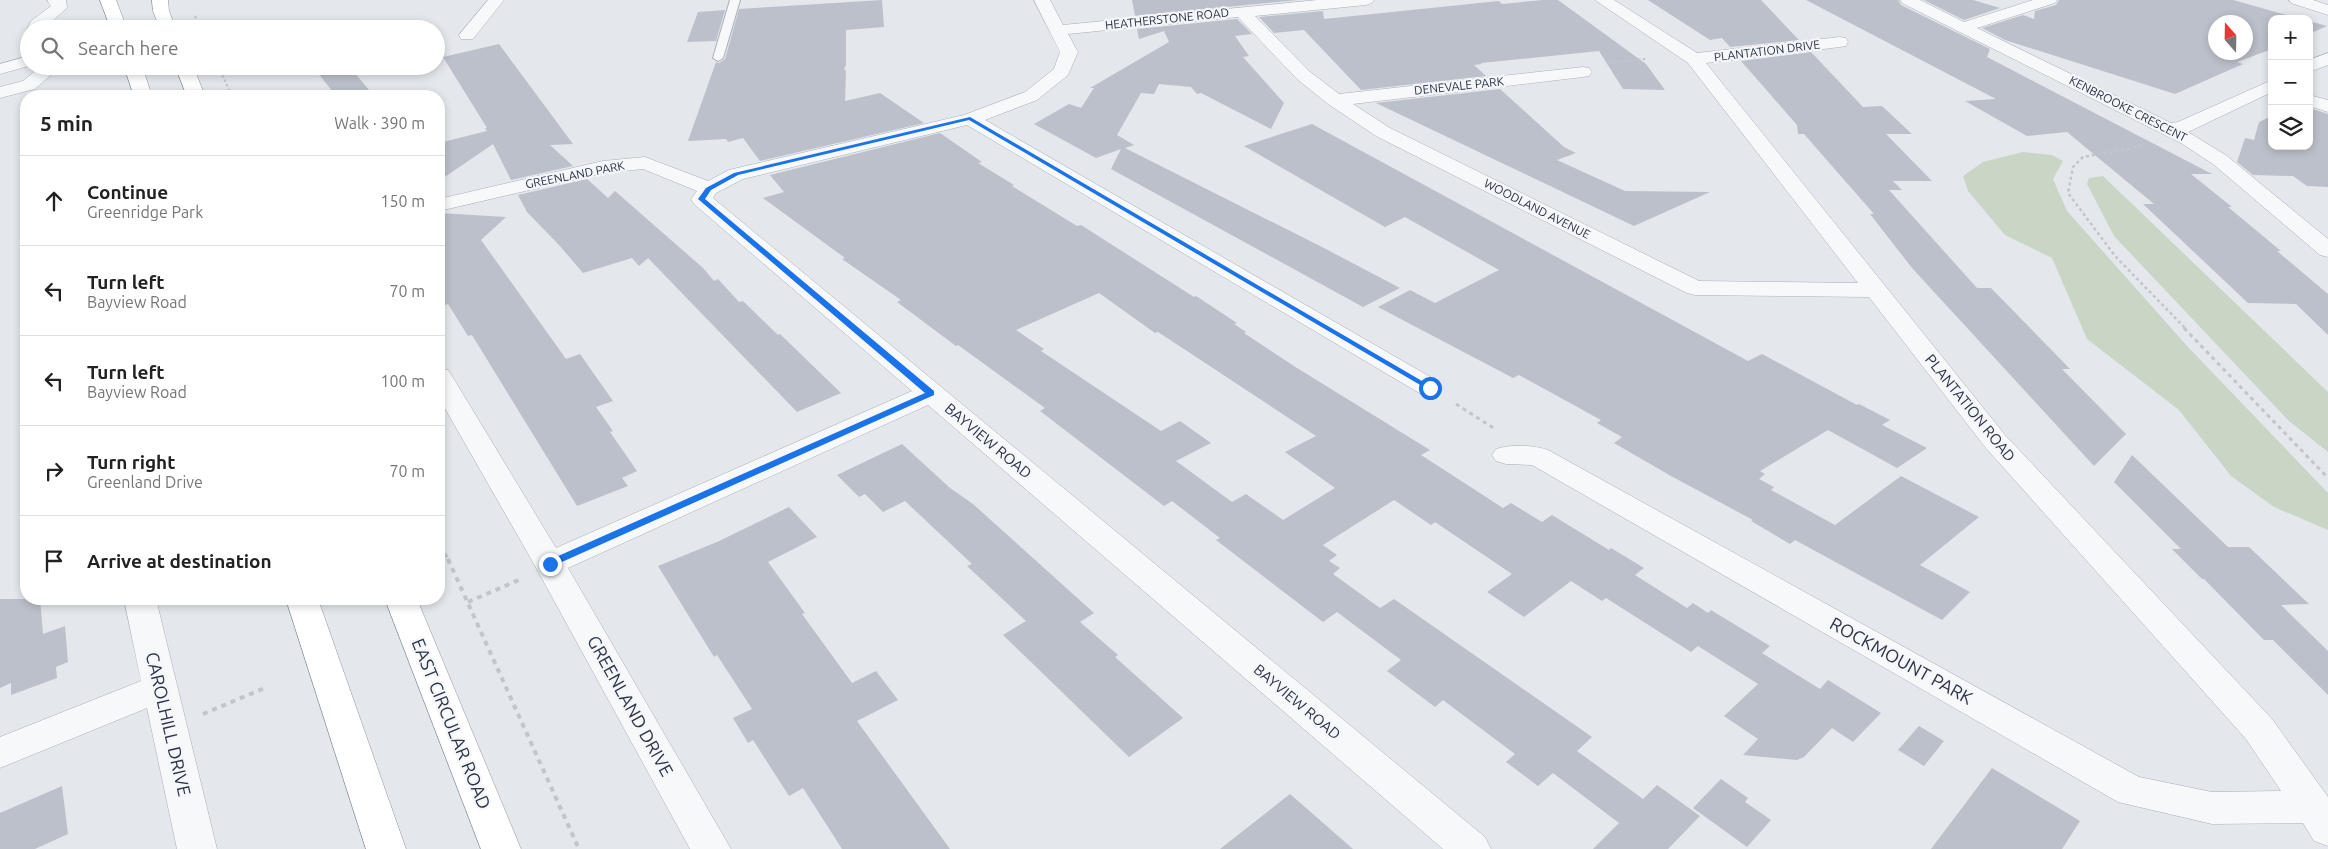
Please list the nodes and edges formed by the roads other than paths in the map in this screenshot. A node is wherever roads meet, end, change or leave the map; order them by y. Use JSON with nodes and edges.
{"nodes":[{"id":1,"x":55,"y":0,"type":"edge"},
{"id":2,"x":108,"y":0,"type":"edge"},
{"id":3,"x":160,"y":0,"type":"edge"},
{"id":4,"x":496,"y":0,"type":"edge"},
{"id":5,"x":735,"y":0,"type":"edge"},
{"id":6,"x":1042,"y":0,"type":"edge"},
{"id":7,"x":1366,"y":0,"type":"edge"},
{"id":8,"x":1603,"y":0,"type":"edge"},
{"id":9,"x":1908,"y":0,"type":"edge"},
{"id":10,"x":2049,"y":0,"type":"edge"},
{"id":11,"x":2298,"y":0,"type":"edge"},
{"id":12,"x":2328,"y":10,"type":"edge"},
{"id":13,"x":1242,"y":12,"type":"junction"},
{"id":14,"x":42,"y":20,"type":"edge"},
{"id":15,"x":116,"y":20,"type":"edge"},
{"id":16,"x":164,"y":20,"type":"edge"},
{"id":17,"x":1964,"y":27,"type":"junction"},
{"id":18,"x":1059,"y":30,"type":"junction"},
{"id":19,"x":467,"y":35,"type":"dead end"},
{"id":20,"x":1840,"y":42,"type":"dead end"},
{"id":21,"x":1690,"y":57,"type":"junction"},
{"id":22,"x":718,"y":58,"type":"dead end"},
{"id":23,"x":2328,"y":58,"type":"edge"},
{"id":24,"x":20,"y":63,"type":"edge"},
{"id":25,"x":2313,"y":65,"type":"edge"},
{"id":26,"x":0,"y":69,"type":"edge"},
{"id":27,"x":1583,"y":72,"type":"road end"},
{"id":28,"x":42,"y":75,"type":"edge"},
{"id":29,"x":137,"y":75,"type":"edge"},
{"id":30,"x":188,"y":75,"type":"edge"},
{"id":31,"x":2268,"y":88,"type":"edge"},
{"id":32,"x":141,"y":90,"type":"edge"},
{"id":33,"x":194,"y":90,"type":"edge"},
{"id":34,"x":0,"y":93,"type":"edge"},
{"id":35,"x":1335,"y":100,"type":"junction"},
{"id":36,"x":2313,"y":101,"type":"edge"},
{"id":37,"x":2328,"y":106,"type":"edge"},
{"id":38,"x":970,"y":118,"type":"junction"},
{"id":39,"x":2171,"y":129,"type":"junction"},
{"id":40,"x":708,"y":189,"type":"junction"},
{"id":41,"x":445,"y":204,"type":"edge"},
{"id":42,"x":2328,"y":250,"type":"edge"},
{"id":43,"x":1876,"y":290,"type":"junction"},
{"id":44,"x":445,"y":386,"type":"edge"},
{"id":45,"x":1430,"y":388,"type":"road end"},
{"id":46,"x":931,"y":393,"type":"junction"},
{"id":47,"x":1522,"y":455,"type":"road end"},
{"id":48,"x":550,"y":564,"type":"junction"},
{"id":49,"x":141,"y":605,"type":"edge"},
{"id":50,"x":304,"y":605,"type":"edge"},
{"id":51,"x":402,"y":605,"type":"edge"},
{"id":52,"x":159,"y":689,"type":"junction"},
{"id":53,"x":0,"y":753,"type":"edge"},
{"id":54,"x":2321,"y":818,"type":"edge"},
{"id":55,"x":197,"y":849,"type":"edge"},
{"id":56,"x":386,"y":849,"type":"edge"},
{"id":57,"x":501,"y":849,"type":"edge"},
{"id":58,"x":711,"y":849,"type":"edge"},
{"id":59,"x":1471,"y":849,"type":"edge"}],
"edges":[{"from":1,"to":14,"type":"street"},
{"from":2,"to":15,"type":"highway"},
{"from":3,"to":16,"type":"highway"},
{"from":4,"to":19,"type":"street"},
{"from":5,"to":22,"type":"lane"},
{"from":6,"to":18,"type":"street"},
{"from":7,"to":13,"type":"street","name":"HEATHERSTONE ROAD"},
{"from":8,"to":21,"type":"street","name":"PLANTATION ROAD"},
{"from":9,"to":17,"type":"street","name":"KENBROOKE CRESCENT"},
{"from":10,"to":17,"type":"street"},
{"from":11,"to":12,"type":"street"},
{"from":13,"to":18,"type":"street","name":"HEATHERSTONE ROAD"},
{"from":13,"to":35,"type":"street","name":"WOODLAND AVENUE"},
{"from":17,"to":39,"type":"street","name":"KENBROOKE CRESCENT"},
{"from":18,"to":38,"type":"street"},
{"from":20,"to":21,"type":"street","name":"PLANTATION DRIVE"},
{"from":21,"to":43,"type":"street","name":"PLANTATION ROAD"},
{"from":23,"to":25,"type":"street"},
{"from":24,"to":26,"type":"street"},
{"from":27,"to":35,"type":"street","name":"DENEVALE PARK"},
{"from":28,"to":34,"type":"street"},
{"from":29,"to":32,"type":"highway"},
{"from":30,"to":33,"type":"highway"},
{"from":31,"to":39,"type":"street"},
{"from":35,"to":43,"type":"street","name":"WOODLAND AVENUE"},
{"from":36,"to":37,"type":"street"},
{"from":38,"to":40,"type":"street"},
{"from":38,"to":45,"type":"street"},
{"from":39,"to":42,"type":"street","name":"KENBROOKE CRESCENT"},
{"from":40,"to":41,"type":"street","name":"GREENLAND PARK"},
{"from":40,"to":46,"type":"street","name":"BAYVIEW ROAD"},
{"from":43,"to":54,"type":"street","name":"PLANTATION ROAD"},
{"from":44,"to":48,"type":"street","name":"GREENLAND DRIVE"},
{"from":46,"to":48,"type":"street"},
{"from":46,"to":59,"type":"street","name":"BAYVIEW ROAD"},
{"from":47,"to":54,"type":"street","name":"ROCKMOUNT PARK"},
{"from":48,"to":58,"type":"street","name":"GREENLAND DRIVE"},
{"from":49,"to":52,"type":"street","name":"CAROLHILL DRIVE"},
{"from":50,"to":56,"type":"highway"},
{"from":51,"to":57,"type":"highway","name":"EAST CIRCULAR ROAD"},
{"from":52,"to":53,"type":"street"},
{"from":52,"to":55,"type":"street","name":"CAROLHILL DRIVE"}]}
